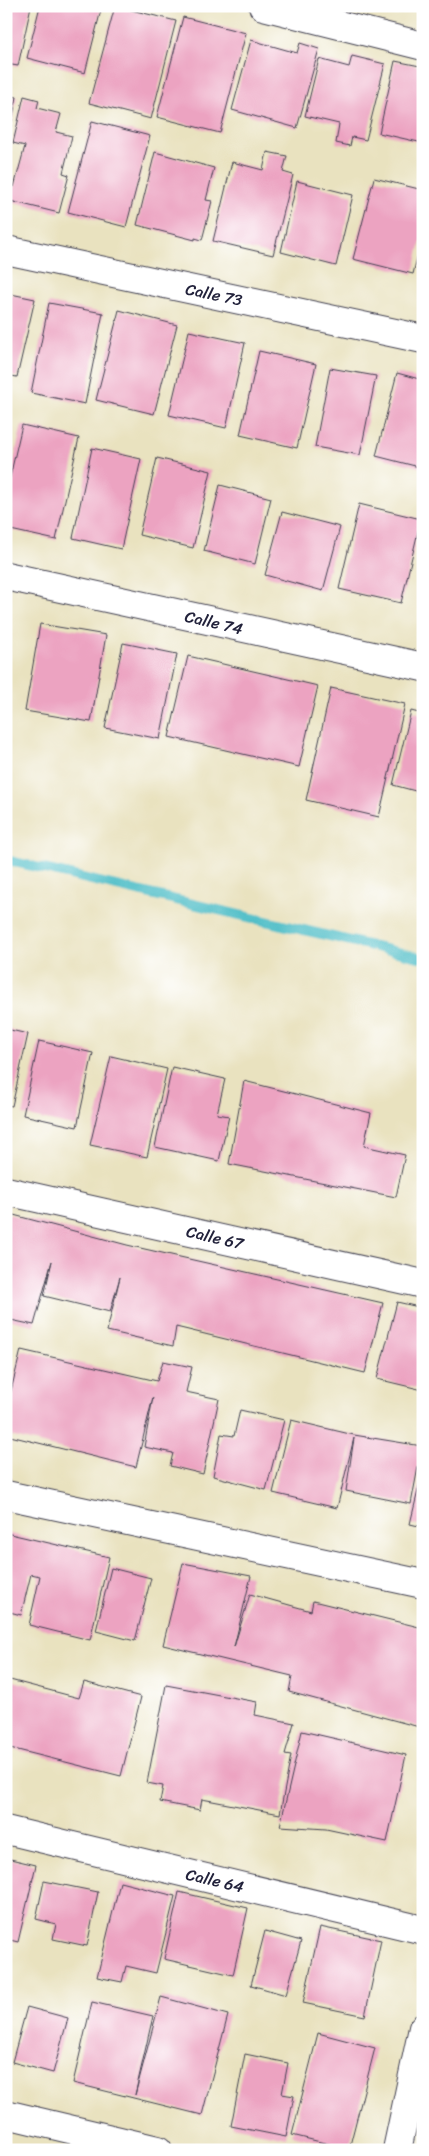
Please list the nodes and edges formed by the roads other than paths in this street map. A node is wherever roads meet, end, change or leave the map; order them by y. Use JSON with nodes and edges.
{"nodes":[{"id":1,"x":263,"y":6,"type":"edge"},
{"id":2,"x":423,"y":46,"type":"edge"},
{"id":3,"x":6,"y":250,"type":"edge"},
{"id":4,"x":423,"y":339,"type":"edge"},
{"id":5,"x":6,"y":576,"type":"edge"},
{"id":6,"x":423,"y":667,"type":"edge"},
{"id":7,"x":6,"y":1191,"type":"edge"},
{"id":8,"x":423,"y":1284,"type":"edge"},
{"id":9,"x":6,"y":1495,"type":"edge"},
{"id":10,"x":423,"y":1584,"type":"edge"},
{"id":11,"x":6,"y":1830,"type":"edge"},
{"id":12,"x":423,"y":1930,"type":"edge"},
{"id":13,"x":423,"y":2028,"type":"edge"},
{"id":14,"x":6,"y":2114,"type":"edge"},
{"id":15,"x":158,"y":2150,"type":"edge"},
{"id":16,"x":397,"y":2150,"type":"edge"}],
"edges":[{"from":1,"to":2,"type":"street"},
{"from":3,"to":4,"type":"street","name":"Calle 73"},
{"from":5,"to":6,"type":"street","name":"Calle 74"},
{"from":7,"to":8,"type":"street","name":"Calle 67"},
{"from":9,"to":10,"type":"street"},
{"from":11,"to":12,"type":"street","name":"Calle 64"},
{"from":13,"to":16,"type":"street"},
{"from":14,"to":15,"type":"street"}]}
